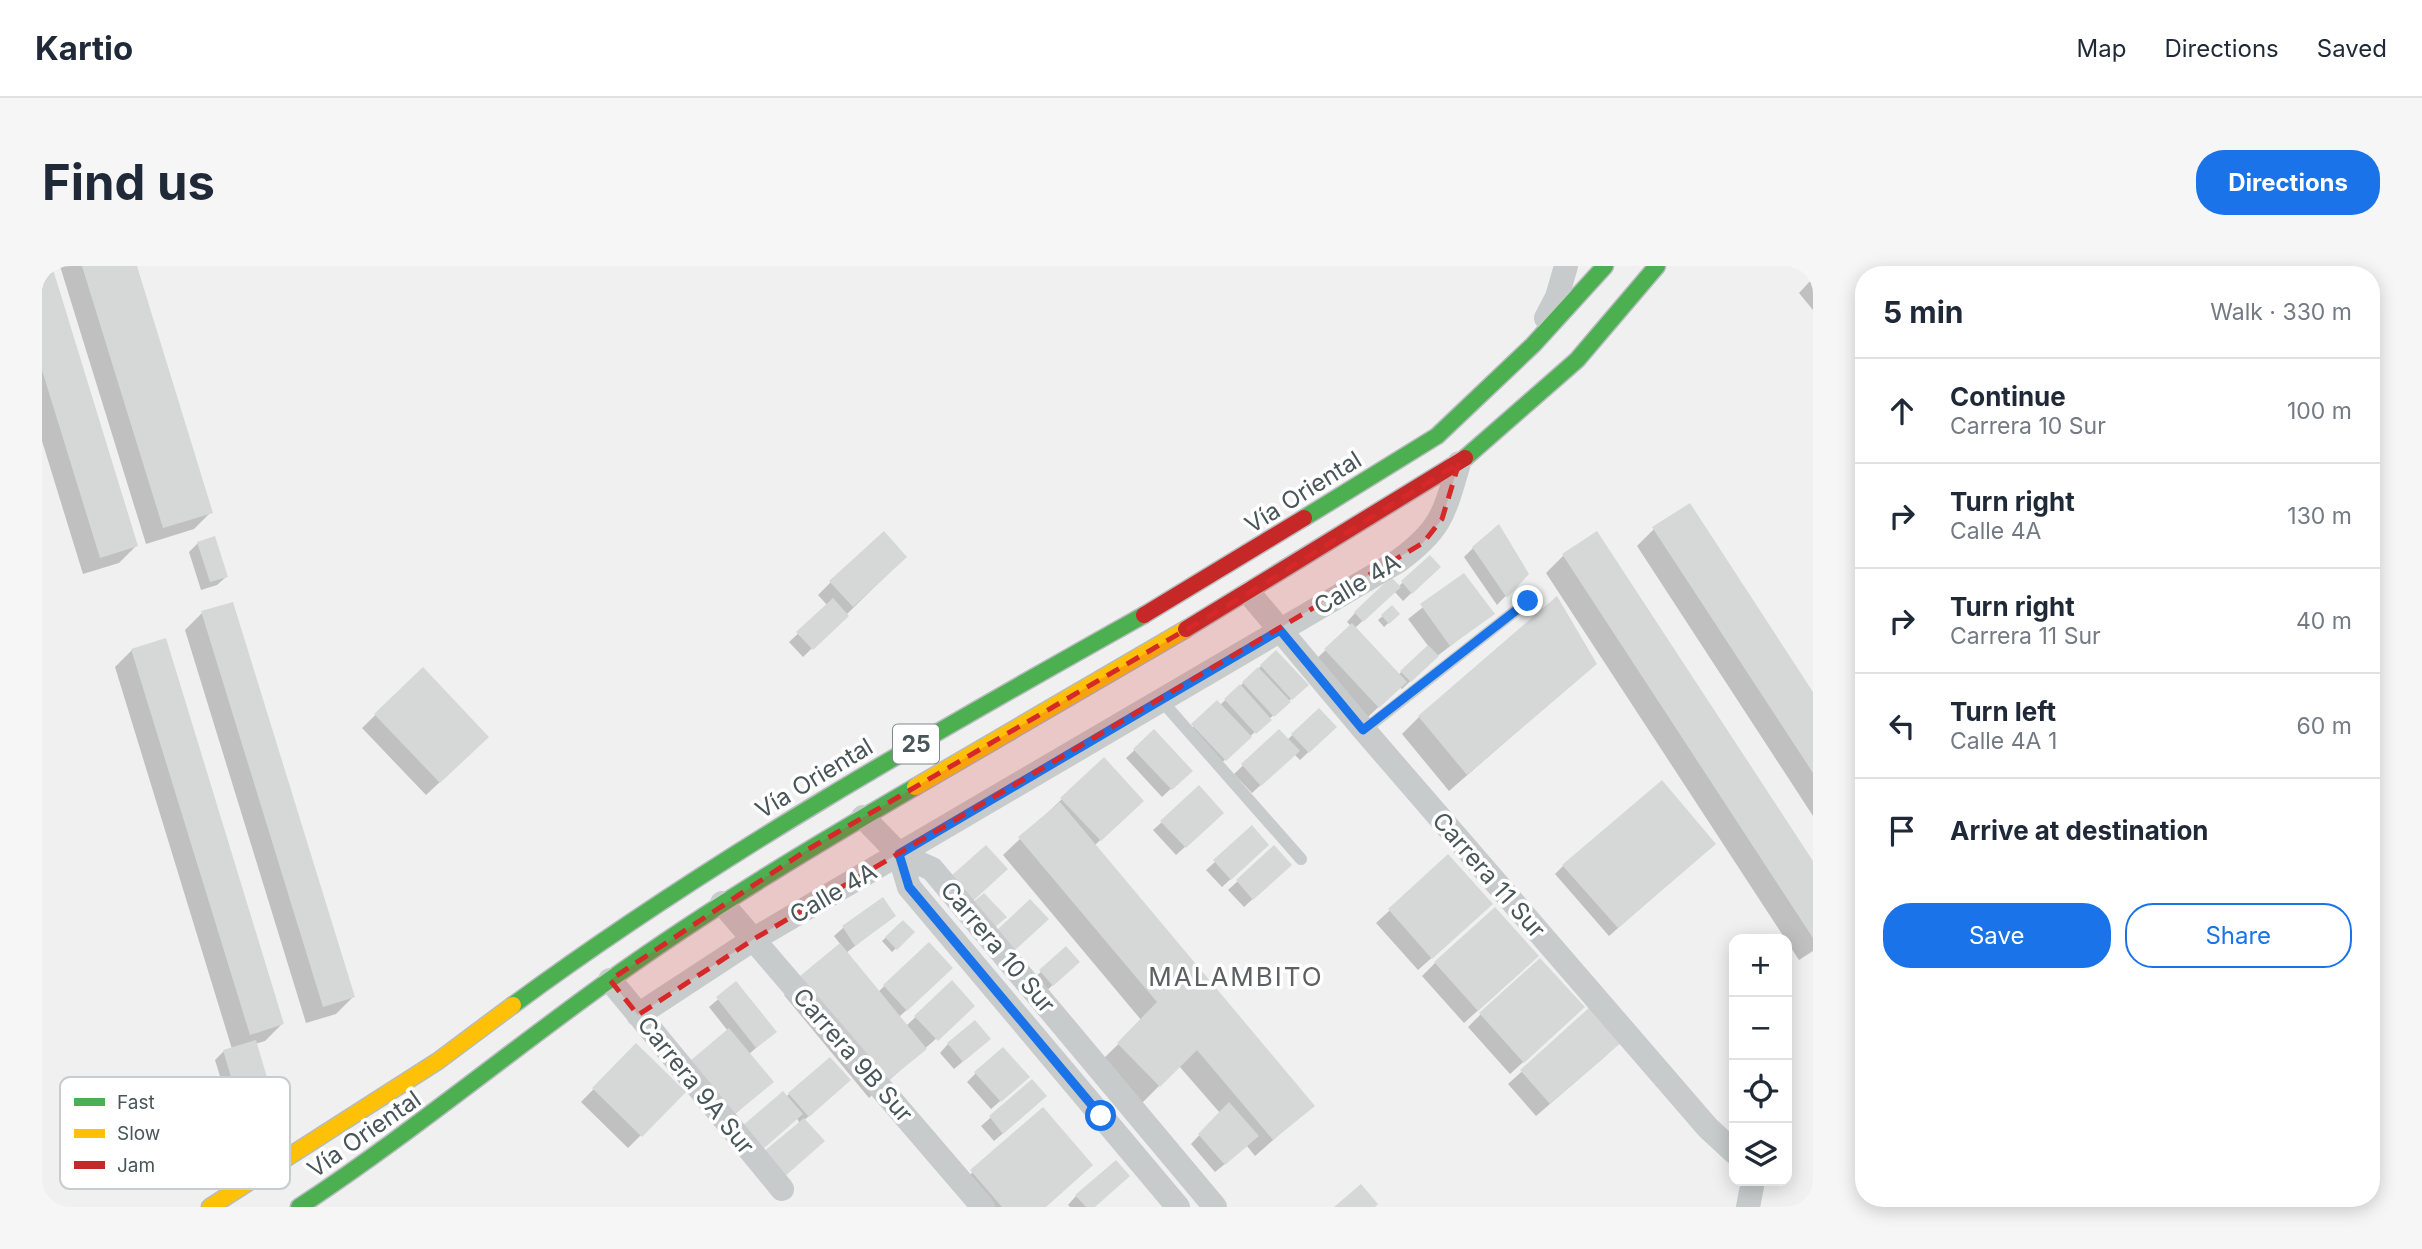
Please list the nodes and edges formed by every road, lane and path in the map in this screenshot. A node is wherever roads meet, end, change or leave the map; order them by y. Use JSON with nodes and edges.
{"nodes":[{"id":1,"x":1566,"y":266,"type":"edge"},
{"id":2,"x":1605,"y":266,"type":"edge"},
{"id":3,"x":1657,"y":266,"type":"edge"},
{"id":4,"x":1532,"y":345,"type":"junction"},
{"id":5,"x":1459,"y":463,"type":"junction"},
{"id":6,"x":1249,"y":593,"type":"junction"},
{"id":7,"x":1528,"y":601,"type":"dead end"},
{"id":8,"x":1280,"y":630,"type":"junction"},
{"id":9,"x":1161,"y":700,"type":"junction"},
{"id":10,"x":1363,"y":730,"type":"junction"},
{"id":11,"x":863,"y":817,"type":"junction"},
{"id":12,"x":899,"y":854,"type":"junction"},
{"id":13,"x":1301,"y":859,"type":"dead end"},
{"id":14,"x":722,"y":903,"type":"junction"},
{"id":15,"x":754,"y":939,"type":"junction"},
{"id":16,"x":610,"y":980,"type":"junction"},
{"id":17,"x":638,"y":1015,"type":"junction"},
{"id":18,"x":1124,"y":1097,"type":"junction"},
{"id":19,"x":1101,"y":1116,"type":"junction"},
{"id":20,"x":1729,"y":1147,"type":"edge"},
{"id":21,"x":290,"y":1156,"type":"edge"},
{"id":22,"x":1752,"y":1186,"type":"edge"},
{"id":23,"x":238,"y":1189,"type":"edge"},
{"id":24,"x":782,"y":1189,"type":"dead end"},
{"id":25,"x":210,"y":1207,"type":"edge"},
{"id":26,"x":299,"y":1207,"type":"edge"},
{"id":27,"x":983,"y":1207,"type":"edge"},
{"id":28,"x":1178,"y":1207,"type":"edge"},
{"id":29,"x":1215,"y":1207,"type":"edge"},
{"id":30,"x":1748,"y":1207,"type":"edge"}],
"edges":[{"from":1,"to":4,"type":"street"},
{"from":2,"to":4,"type":"highway","name":"Vía Oriental","number":"25"},
{"from":3,"to":5,"type":"highway","name":"Vía Oriental","number":"25"},
{"from":4,"to":21,"type":"highway","name":"Vía Oriental","number":"25"},
{"from":5,"to":6,"type":"highway","name":"Vía Oriental","number":"25"},
{"from":5,"to":8,"type":"street","name":"Calle 4A"},
{"from":6,"to":8,"type":"street","name":"Carrera 11 Sur"},
{"from":6,"to":11,"type":"highway","name":"Vía Oriental","number":"25"},
{"from":7,"to":10,"type":"lane"},
{"from":8,"to":9,"type":"street","name":"Calle 4A"},
{"from":8,"to":10,"type":"street","name":"Carrera 11 Sur"},
{"from":9,"to":12,"type":"street","name":"Calle 4A"},
{"from":9,"to":13,"type":"lane"},
{"from":10,"to":20,"type":"street","name":"Carrera 11 Sur"},
{"from":11,"to":12,"type":"street"},
{"from":11,"to":14,"type":"highway","name":"Vía Oriental","number":"25"},
{"from":12,"to":15,"type":"street","name":"Calle 4A"},
{"from":12,"to":18,"type":"street","name":"Carrera 10 Sur"},
{"from":12,"to":19,"type":"street","name":"Carrera 10 Sur"},
{"from":14,"to":15,"type":"street","name":"Carrera 9B Sur"},
{"from":14,"to":16,"type":"highway","name":"Vía Oriental","number":"25"},
{"from":15,"to":17,"type":"street","name":"Calle 4A"},
{"from":15,"to":27,"type":"street","name":"Carrera 9B Sur"},
{"from":16,"to":17,"type":"street","name":"Carrera 9A Sur"},
{"from":16,"to":26,"type":"highway","name":"Vía Oriental","number":"25"},
{"from":17,"to":24,"type":"street","name":"Carrera 9A Sur"},
{"from":18,"to":19,"type":"street"},
{"from":18,"to":29,"type":"street","name":"Carrera 10 Sur"},
{"from":19,"to":28,"type":"street","name":"Carrera 10 Sur"},
{"from":22,"to":30,"type":"street"},
{"from":23,"to":25,"type":"highway","name":"Vía Oriental","number":"25"}]}
